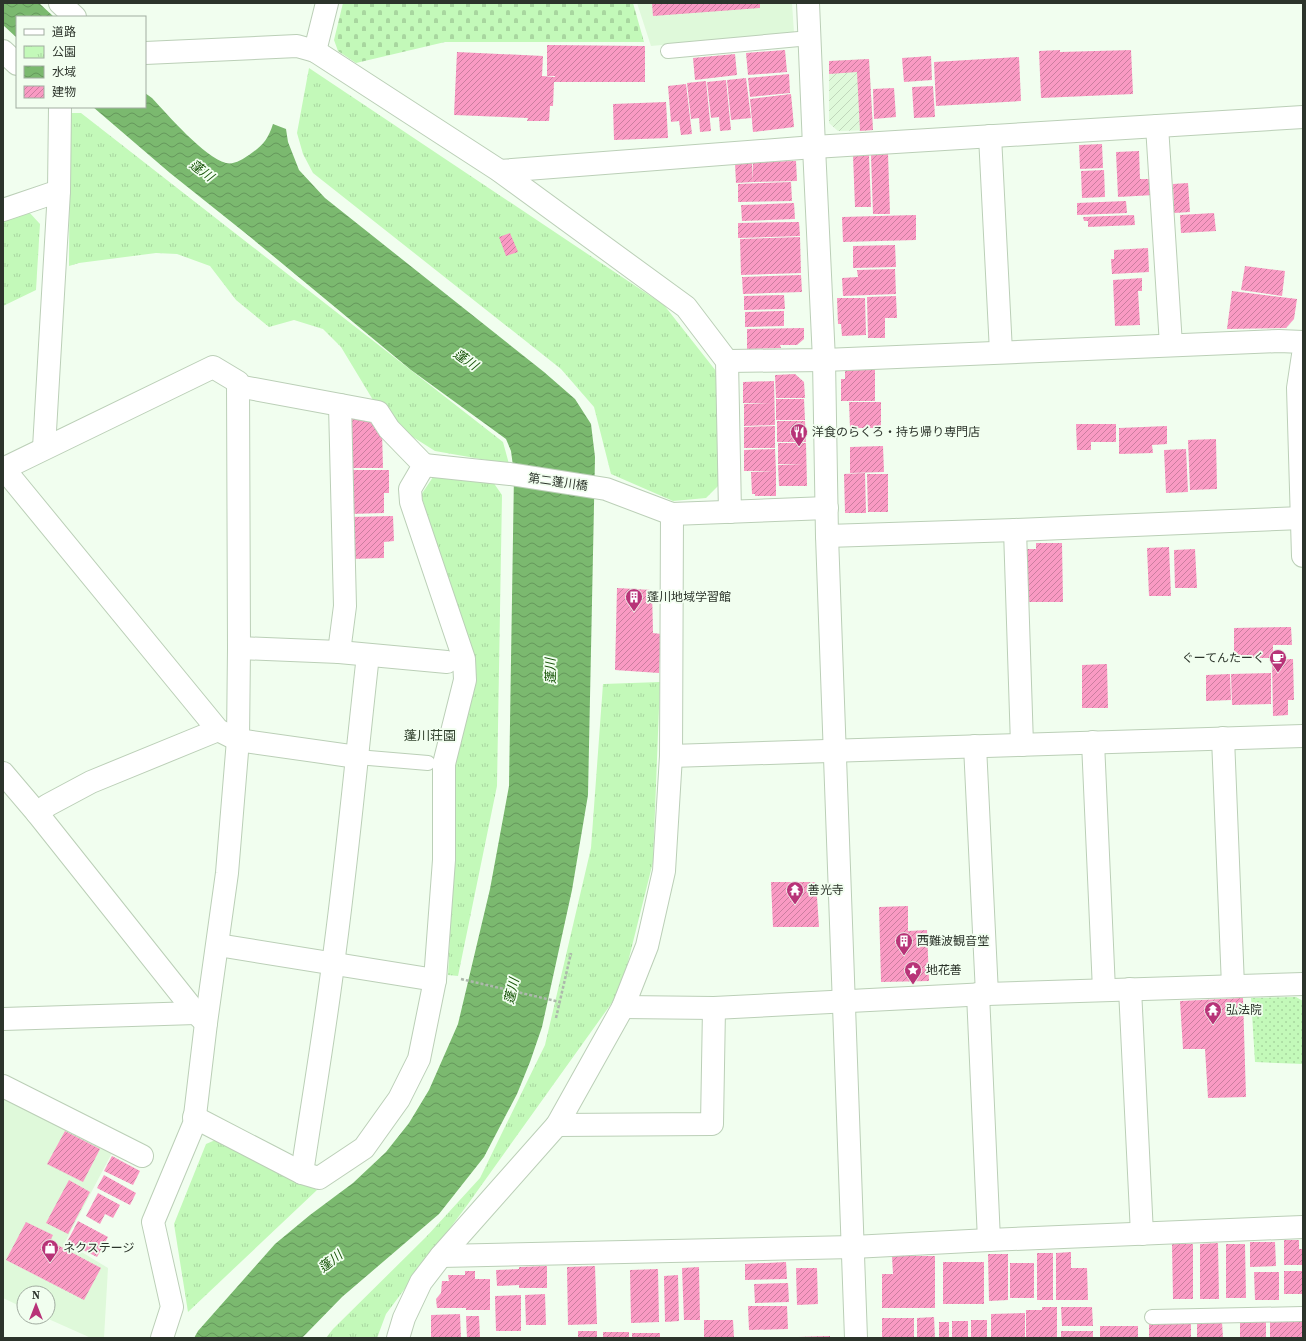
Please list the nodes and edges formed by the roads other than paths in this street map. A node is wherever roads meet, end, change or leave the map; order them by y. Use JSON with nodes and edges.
{"nodes":[{"id":1,"x":60,"y":3,"type":"edge"},
{"id":2,"x":327,"y":3,"type":"edge"},
{"id":3,"x":808,"y":3,"type":"edge"},
{"id":4,"x":74,"y":16,"type":"edge"},
{"id":5,"x":810,"y":38,"type":"junction"},
{"id":6,"x":668,"y":50,"type":"dead end"},
{"id":7,"x":3,"y":51,"type":"edge"},
{"id":8,"x":315,"y":51,"type":"junction"},
{"id":9,"x":146,"y":53,"type":"edge"},
{"id":10,"x":16,"y":63,"type":"edge"},
{"id":11,"x":60,"y":108,"type":"edge"},
{"id":12,"x":1303,"y":117,"type":"edge"},
{"id":13,"x":1157,"y":126,"type":"junction"},
{"id":14,"x":990,"y":136,"type":"junction"},
{"id":15,"x":814,"y":147,"type":"junction"},
{"id":16,"x":500,"y":171,"type":"junction"},
{"id":17,"x":59,"y":191,"type":"junction"},
{"id":18,"x":3,"y":210,"type":"edge"},
{"id":19,"x":1303,"y":342,"type":"edge"},
{"id":20,"x":1171,"y":345,"type":"junction"},
{"id":21,"x":1001,"y":352,"type":"junction"},
{"id":22,"x":1303,"y":355,"type":"edge"},
{"id":23,"x":824,"y":360,"type":"junction"},
{"id":24,"x":727,"y":361,"type":"junction"},
{"id":25,"x":238,"y":386,"type":"junction"},
{"id":26,"x":340,"y":405,"type":"junction"},
{"id":27,"x":1301,"y":420,"type":"edge"},
{"id":28,"x":44,"y":448,"type":"junction"},
{"id":29,"x":424,"y":465,"type":"junction"},
{"id":30,"x":4,"y":469,"type":"edge"},
{"id":31,"x":827,"y":508,"type":"junction"},
{"id":32,"x":730,"y":512,"type":"junction"},
{"id":33,"x":672,"y":514,"type":"junction"},
{"id":34,"x":1302,"y":518,"type":"edge"},
{"id":35,"x":1015,"y":530,"type":"junction"},
{"id":36,"x":827,"y":536,"type":"junction"},
{"id":37,"x":1303,"y":556,"type":"edge"},
{"id":38,"x":239,"y":648,"type":"junction"},
{"id":39,"x":339,"y":652,"type":"junction"},
{"id":40,"x":368,"y":655,"type":"junction"},
{"id":41,"x":448,"y":662,"type":"dead end"},
{"id":42,"x":228,"y":735,"type":"junction"},
{"id":43,"x":1303,"y":736,"type":"edge"},
{"id":44,"x":1223,"y":738,"type":"junction"},
{"id":45,"x":1093,"y":742,"type":"junction"},
{"id":46,"x":1022,"y":745,"type":"junction"},
{"id":47,"x":975,"y":746,"type":"junction"},
{"id":48,"x":835,"y":750,"type":"junction"},
{"id":49,"x":671,"y":756,"type":"junction"},
{"id":50,"x":356,"y":757,"type":"junction"},
{"id":51,"x":428,"y":763,"type":"dead end"},
{"id":52,"x":3,"y":773,"type":"edge"},
{"id":53,"x":37,"y":813,"type":"junction"},
{"id":54,"x":218,"y":945,"type":"junction"},
{"id":55,"x":333,"y":964,"type":"junction"},
{"id":56,"x":435,"y":980,"type":"junction"},
{"id":57,"x":1303,"y":984,"type":"edge"},
{"id":58,"x":1233,"y":986,"type":"junction"},
{"id":59,"x":1130,"y":989,"type":"junction"},
{"id":60,"x":1104,"y":990,"type":"junction"},
{"id":61,"x":982,"y":994,"type":"junction"},
{"id":62,"x":844,"y":1001,"type":"junction"},
{"id":63,"x":623,"y":1006,"type":"junction"},
{"id":64,"x":714,"y":1008,"type":"junction"},
{"id":65,"x":3,"y":1018,"type":"edge"},
{"id":66,"x":201,"y":1018,"type":"junction"},
{"id":67,"x":3,"y":1086,"type":"edge"},
{"id":68,"x":194,"y":1117,"type":"junction"},
{"id":69,"x":557,"y":1125,"type":"junction"},
{"id":70,"x":142,"y":1156,"type":"dead end"},
{"id":71,"x":302,"y":1173,"type":"junction"},
{"id":72,"x":1303,"y":1227,"type":"edge"},
{"id":73,"x":1142,"y":1234,"type":"junction"},
{"id":74,"x":989,"y":1240,"type":"junction"},
{"id":75,"x":853,"y":1247,"type":"junction"},
{"id":76,"x":441,"y":1256,"type":"junction"},
{"id":77,"x":1303,"y":1314,"type":"edge"},
{"id":78,"x":1152,"y":1317,"type":"dead end"},
{"id":79,"x":162,"y":1338,"type":"edge"},
{"id":80,"x":398,"y":1338,"type":"edge"},
{"id":81,"x":856,"y":1338,"type":"edge"}],
"edges":[{"from":1,"to":4,"type":"street"},
{"from":2,"to":8,"type":"street"},
{"from":3,"to":5,"type":"street"},
{"from":5,"to":6,"type":"lane"},
{"from":5,"to":15,"type":"street"},
{"from":7,"to":10,"type":"street"},
{"from":8,"to":9,"type":"street"},
{"from":8,"to":16,"type":"street"},
{"from":11,"to":17,"type":"street"},
{"from":12,"to":13,"type":"street"},
{"from":13,"to":14,"type":"street"},
{"from":13,"to":20,"type":"street"},
{"from":14,"to":15,"type":"street"},
{"from":14,"to":21,"type":"street"},
{"from":15,"to":16,"type":"street"},
{"from":15,"to":23,"type":"street"},
{"from":16,"to":24,"type":"street"},
{"from":17,"to":18,"type":"street"},
{"from":17,"to":28,"type":"street"},
{"from":19,"to":20,"type":"street"},
{"from":20,"to":21,"type":"street"},
{"from":21,"to":23,"type":"street"},
{"from":22,"to":27,"type":"street"},
{"from":23,"to":24,"type":"street"},
{"from":23,"to":31,"type":"street"},
{"from":24,"to":32,"type":"street"},
{"from":25,"to":26,"type":"street"},
{"from":25,"to":28,"type":"street"},
{"from":25,"to":38,"type":"street"},
{"from":26,"to":29,"type":"street"},
{"from":26,"to":39,"type":"street"},
{"from":27,"to":34,"type":"street"},
{"from":28,"to":30,"type":"street"},
{"from":29,"to":33,"type":"street","name":"第二蓬川橋"},
{"from":29,"to":56,"type":"street"},
{"from":30,"to":42,"type":"street"},
{"from":31,"to":32,"type":"street"},
{"from":31,"to":36,"type":"street"},
{"from":32,"to":33,"type":"street"},
{"from":33,"to":49,"type":"street"},
{"from":34,"to":35,"type":"street"},
{"from":34,"to":37,"type":"street"},
{"from":35,"to":36,"type":"street"},
{"from":35,"to":46,"type":"street"},
{"from":36,"to":48,"type":"street"},
{"from":38,"to":39,"type":"street"},
{"from":38,"to":42,"type":"street"},
{"from":39,"to":40,"type":"street"},
{"from":40,"to":41,"type":"street"},
{"from":40,"to":50,"type":"street"},
{"from":42,"to":50,"type":"street"},
{"from":42,"to":53,"type":"street"},
{"from":42,"to":54,"type":"street"},
{"from":43,"to":44,"type":"street"},
{"from":44,"to":45,"type":"street"},
{"from":44,"to":58,"type":"street"},
{"from":45,"to":46,"type":"street"},
{"from":45,"to":60,"type":"street"},
{"from":46,"to":47,"type":"street"},
{"from":47,"to":48,"type":"street"},
{"from":47,"to":61,"type":"street"},
{"from":48,"to":49,"type":"street"},
{"from":48,"to":62,"type":"street"},
{"from":49,"to":63,"type":"street"},
{"from":50,"to":51,"type":"lane"},
{"from":50,"to":55,"type":"street"},
{"from":52,"to":53,"type":"street"},
{"from":53,"to":66,"type":"street"},
{"from":54,"to":55,"type":"street"},
{"from":54,"to":66,"type":"street"},
{"from":55,"to":56,"type":"street"},
{"from":55,"to":71,"type":"street"},
{"from":56,"to":71,"type":"street"},
{"from":57,"to":58,"type":"street"},
{"from":58,"to":59,"type":"street"},
{"from":59,"to":60,"type":"street"},
{"from":59,"to":73,"type":"street"},
{"from":60,"to":61,"type":"street"},
{"from":61,"to":62,"type":"street"},
{"from":61,"to":74,"type":"street"},
{"from":62,"to":64,"type":"street"},
{"from":62,"to":75,"type":"street"},
{"from":63,"to":64,"type":"street"},
{"from":63,"to":69,"type":"street"},
{"from":64,"to":69,"type":"street"},
{"from":65,"to":66,"type":"street"},
{"from":66,"to":68,"type":"street"},
{"from":67,"to":70,"type":"street"},
{"from":68,"to":71,"type":"street"},
{"from":68,"to":79,"type":"street"},
{"from":69,"to":76,"type":"street"},
{"from":72,"to":73,"type":"street"},
{"from":73,"to":74,"type":"street"},
{"from":74,"to":75,"type":"street"},
{"from":75,"to":76,"type":"street"},
{"from":75,"to":81,"type":"street"},
{"from":76,"to":80,"type":"street"},
{"from":77,"to":78,"type":"lane"}]}
